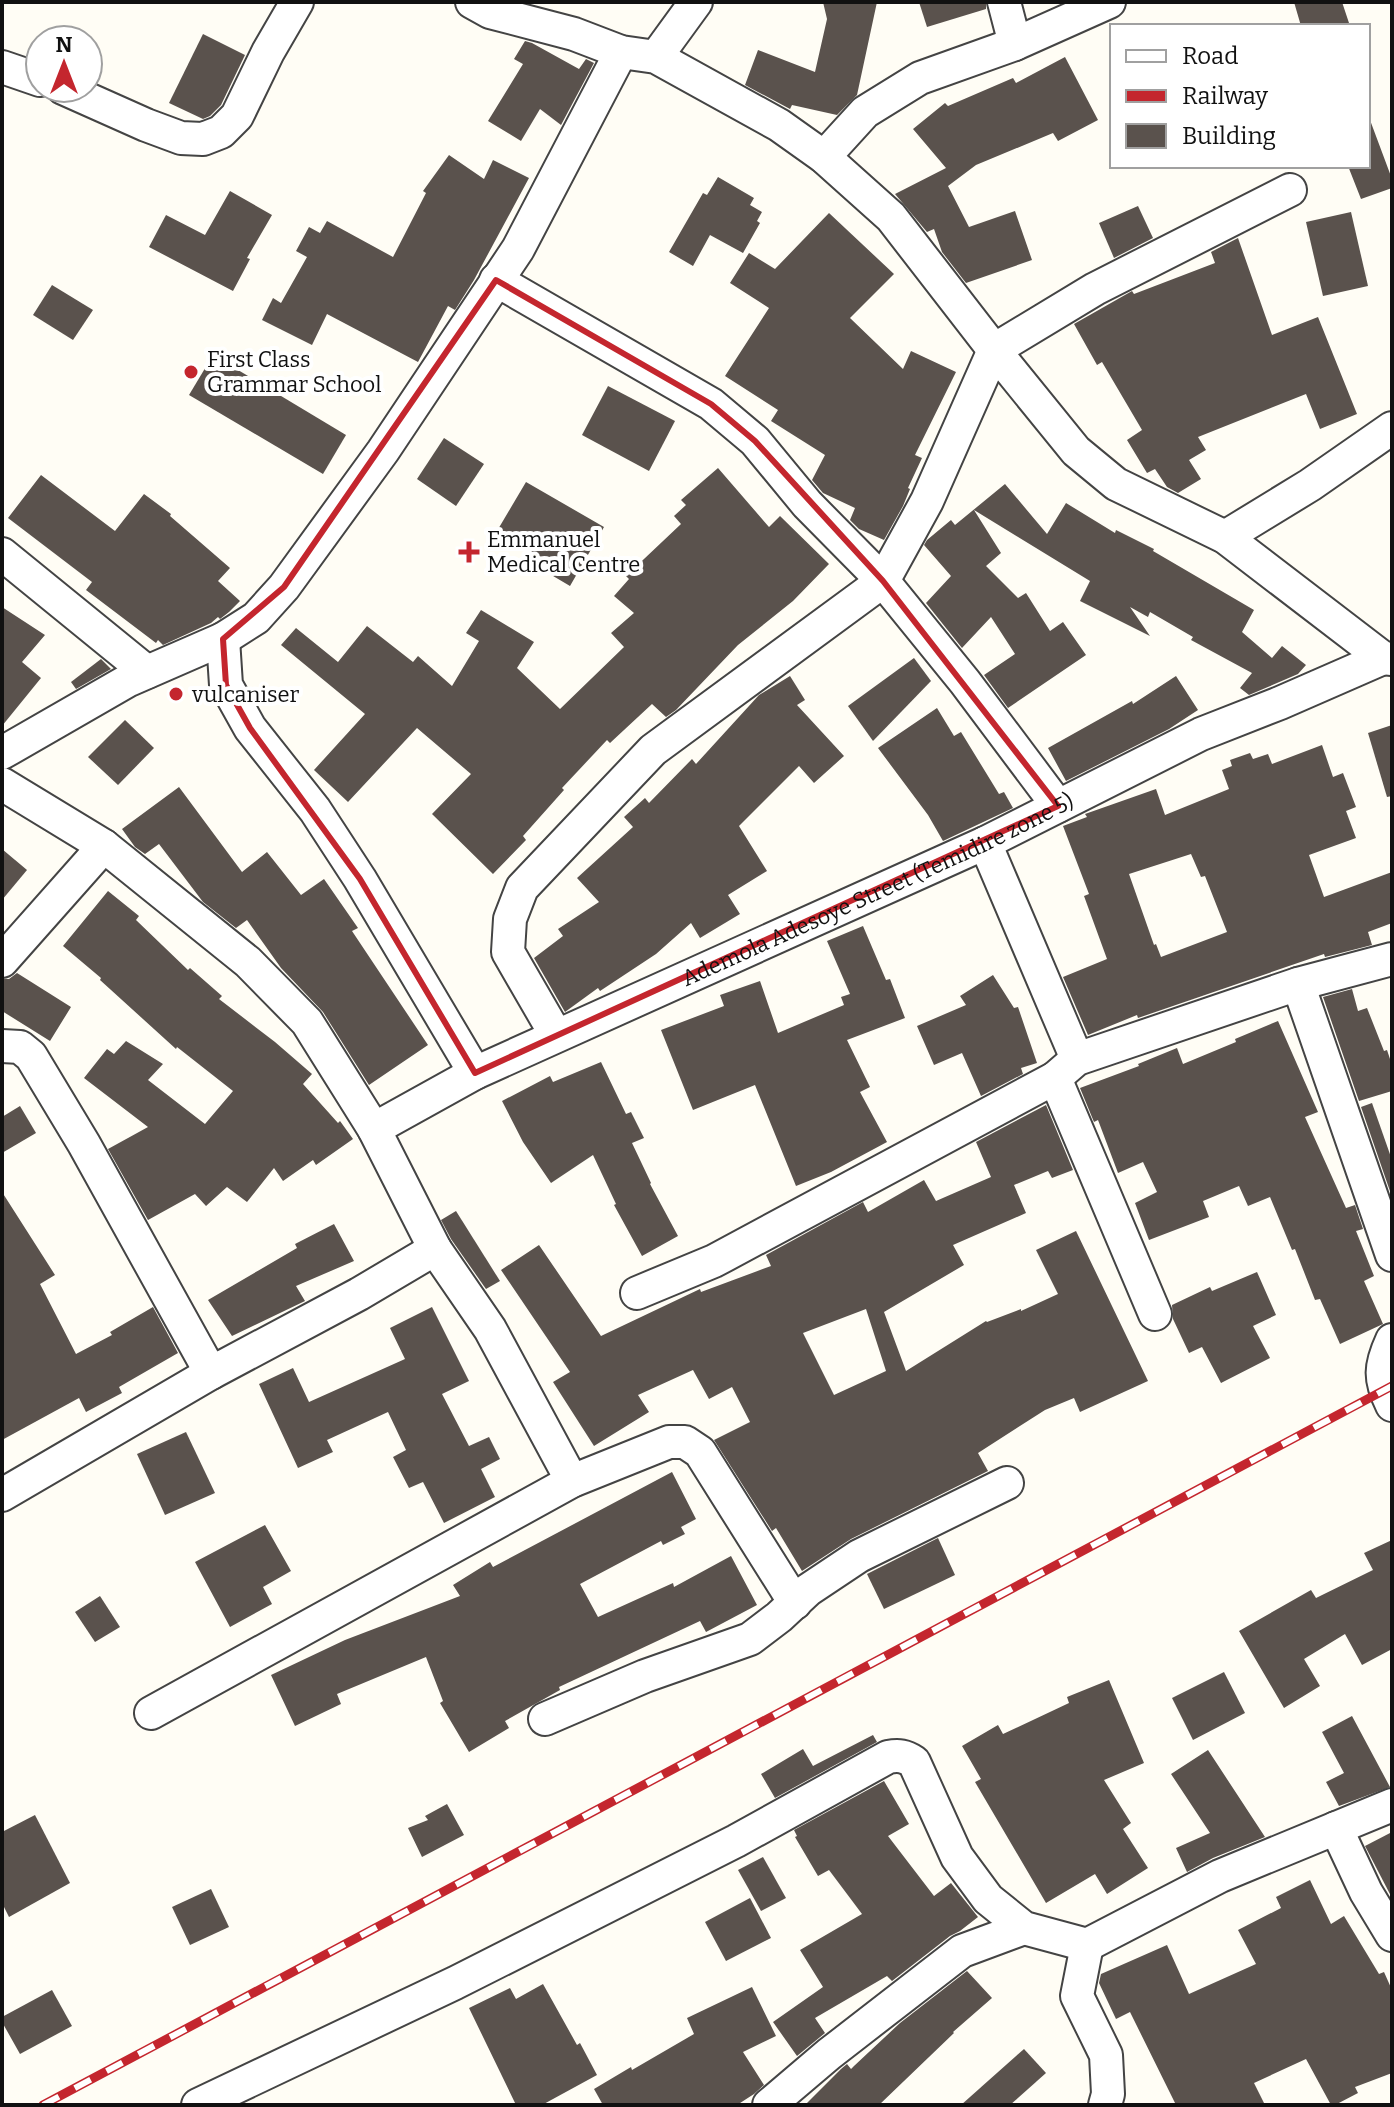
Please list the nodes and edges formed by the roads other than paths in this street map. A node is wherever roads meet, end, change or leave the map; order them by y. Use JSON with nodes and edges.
{"nodes":[{"id":1,"x":297,"y":2,"type":"edge"},
{"id":2,"x":472,"y":2,"type":"edge"},
{"id":3,"x":696,"y":2,"type":"edge"},
{"id":4,"x":1004,"y":2,"type":"edge"},
{"id":5,"x":1109,"y":2,"type":"edge"},
{"id":6,"x":1015,"y":44,"type":"junction"},
{"id":7,"x":621,"y":52,"type":"junction"},
{"id":8,"x":656,"y":57,"type":"junction"},
{"id":9,"x":2,"y":67,"type":"edge"},
{"id":10,"x":24,"y":75,"type":"edge"},
{"id":11,"x":99,"y":104,"type":"edge"},
{"id":12,"x":824,"y":157,"type":"junction"},
{"id":13,"x":1290,"y":190,"type":"dead end"},
{"id":14,"x":496,"y":280,"type":"junction"},
{"id":15,"x":994,"y":350,"type":"junction"},
{"id":16,"x":1392,"y":428,"type":"edge"},
{"id":17,"x":1225,"y":537,"type":"junction"},
{"id":18,"x":2,"y":554,"type":"edge"},
{"id":19,"x":883,"y":581,"type":"junction"},
{"id":20,"x":223,"y":639,"type":"junction"},
{"id":21,"x":1388,"y":659,"type":"edge"},
{"id":22,"x":147,"y":672,"type":"junction"},
{"id":23,"x":2,"y":753,"type":"edge"},
{"id":24,"x":2,"y":784,"type":"edge"},
{"id":25,"x":1058,"y":806,"type":"junction"},
{"id":26,"x":985,"y":843,"type":"junction"},
{"id":27,"x":104,"y":846,"type":"junction"},
{"id":28,"x":1392,"y":959,"type":"edge"},
{"id":29,"x":2,"y":961,"type":"edge"},
{"id":30,"x":1298,"y":984,"type":"junction"},
{"id":31,"x":556,"y":1035,"type":"junction"},
{"id":32,"x":2,"y":1046,"type":"edge"},
{"id":33,"x":1066,"y":1068,"type":"junction"},
{"id":34,"x":475,"y":1073,"type":"junction"},
{"id":35,"x":374,"y":1129,"type":"junction"},
{"id":36,"x":435,"y":1249,"type":"junction"},
{"id":37,"x":1392,"y":1255,"type":"edge"},
{"id":38,"x":637,"y":1293,"type":"dead end"},
{"id":39,"x":1155,"y":1314,"type":"dead end"},
{"id":40,"x":1392,"y":1340,"type":"edge"},
{"id":41,"x":211,"y":1373,"type":"junction"},
{"id":42,"x":1392,"y":1405,"type":"edge"},
{"id":43,"x":572,"y":1481,"type":"junction"},
{"id":44,"x":1007,"y":1483,"type":"dead end"},
{"id":45,"x":2,"y":1495,"type":"edge"},
{"id":46,"x":795,"y":1603,"type":"junction"},
{"id":47,"x":151,"y":1713,"type":"dead end"},
{"id":48,"x":545,"y":1719,"type":"dead end"},
{"id":49,"x":1392,"y":1805,"type":"edge"},
{"id":50,"x":1336,"y":1828,"type":"junction"},
{"id":51,"x":1024,"y":1928,"type":"junction"},
{"id":52,"x":1392,"y":1935,"type":"edge"},
{"id":53,"x":1087,"y":1945,"type":"junction"},
{"id":54,"x":198,"y":2105,"type":"edge"},
{"id":55,"x":769,"y":2105,"type":"edge"},
{"id":56,"x":1105,"y":2105,"type":"edge"}],
"edges":[{"from":1,"to":11,"type":"street"},
{"from":2,"to":7,"type":"street"},
{"from":3,"to":8,"type":"street"},
{"from":4,"to":6,"type":"street"},
{"from":5,"to":6,"type":"street"},
{"from":6,"to":12,"type":"street"},
{"from":7,"to":8,"type":"street"},
{"from":7,"to":14,"type":"street"},
{"from":8,"to":12,"type":"street"},
{"from":9,"to":10,"type":"street"},
{"from":12,"to":15,"type":"street"},
{"from":13,"to":15,"type":"street"},
{"from":14,"to":19,"type":"street"},
{"from":14,"to":20,"type":"street"},
{"from":15,"to":17,"type":"street"},
{"from":15,"to":19,"type":"street"},
{"from":16,"to":17,"type":"street"},
{"from":17,"to":21,"type":"street"},
{"from":18,"to":22,"type":"street"},
{"from":19,"to":25,"type":"street"},
{"from":19,"to":31,"type":"street"},
{"from":20,"to":22,"type":"street"},
{"from":20,"to":34,"type":"street"},
{"from":21,"to":25,"type":"street","name":"Ademola Adesoye Street (Temidire zone 5)"},
{"from":22,"to":23,"type":"street"},
{"from":24,"to":27,"type":"street"},
{"from":25,"to":26,"type":"street","name":"Ademola Adesoye Street (Temidire zone 5)"},
{"from":26,"to":31,"type":"street","name":"Ademola Adesoye Street (Temidire zone 5)"},
{"from":26,"to":33,"type":"street"},
{"from":27,"to":29,"type":"street"},
{"from":27,"to":35,"type":"street"},
{"from":28,"to":30,"type":"street"},
{"from":30,"to":33,"type":"street"},
{"from":30,"to":37,"type":"street"},
{"from":31,"to":34,"type":"street","name":"Ademola Adesoye Street (Temidire zone 5)"},
{"from":32,"to":41,"type":"street"},
{"from":33,"to":38,"type":"street"},
{"from":33,"to":39,"type":"street"},
{"from":34,"to":35,"type":"street","name":"Ademola Adesoye Street (Temidire zone 5)"},
{"from":35,"to":36,"type":"street"},
{"from":36,"to":41,"type":"street"},
{"from":36,"to":43,"type":"street"},
{"from":40,"to":42,"type":"street"},
{"from":41,"to":45,"type":"street"},
{"from":43,"to":46,"type":"street"},
{"from":43,"to":47,"type":"street"},
{"from":44,"to":46,"type":"street"},
{"from":46,"to":48,"type":"street"},
{"from":49,"to":50,"type":"street"},
{"from":50,"to":52,"type":"street"},
{"from":50,"to":53,"type":"street"},
{"from":51,"to":53,"type":"street"},
{"from":51,"to":54,"type":"street"},
{"from":51,"to":55,"type":"street"},
{"from":53,"to":56,"type":"street"}]}
